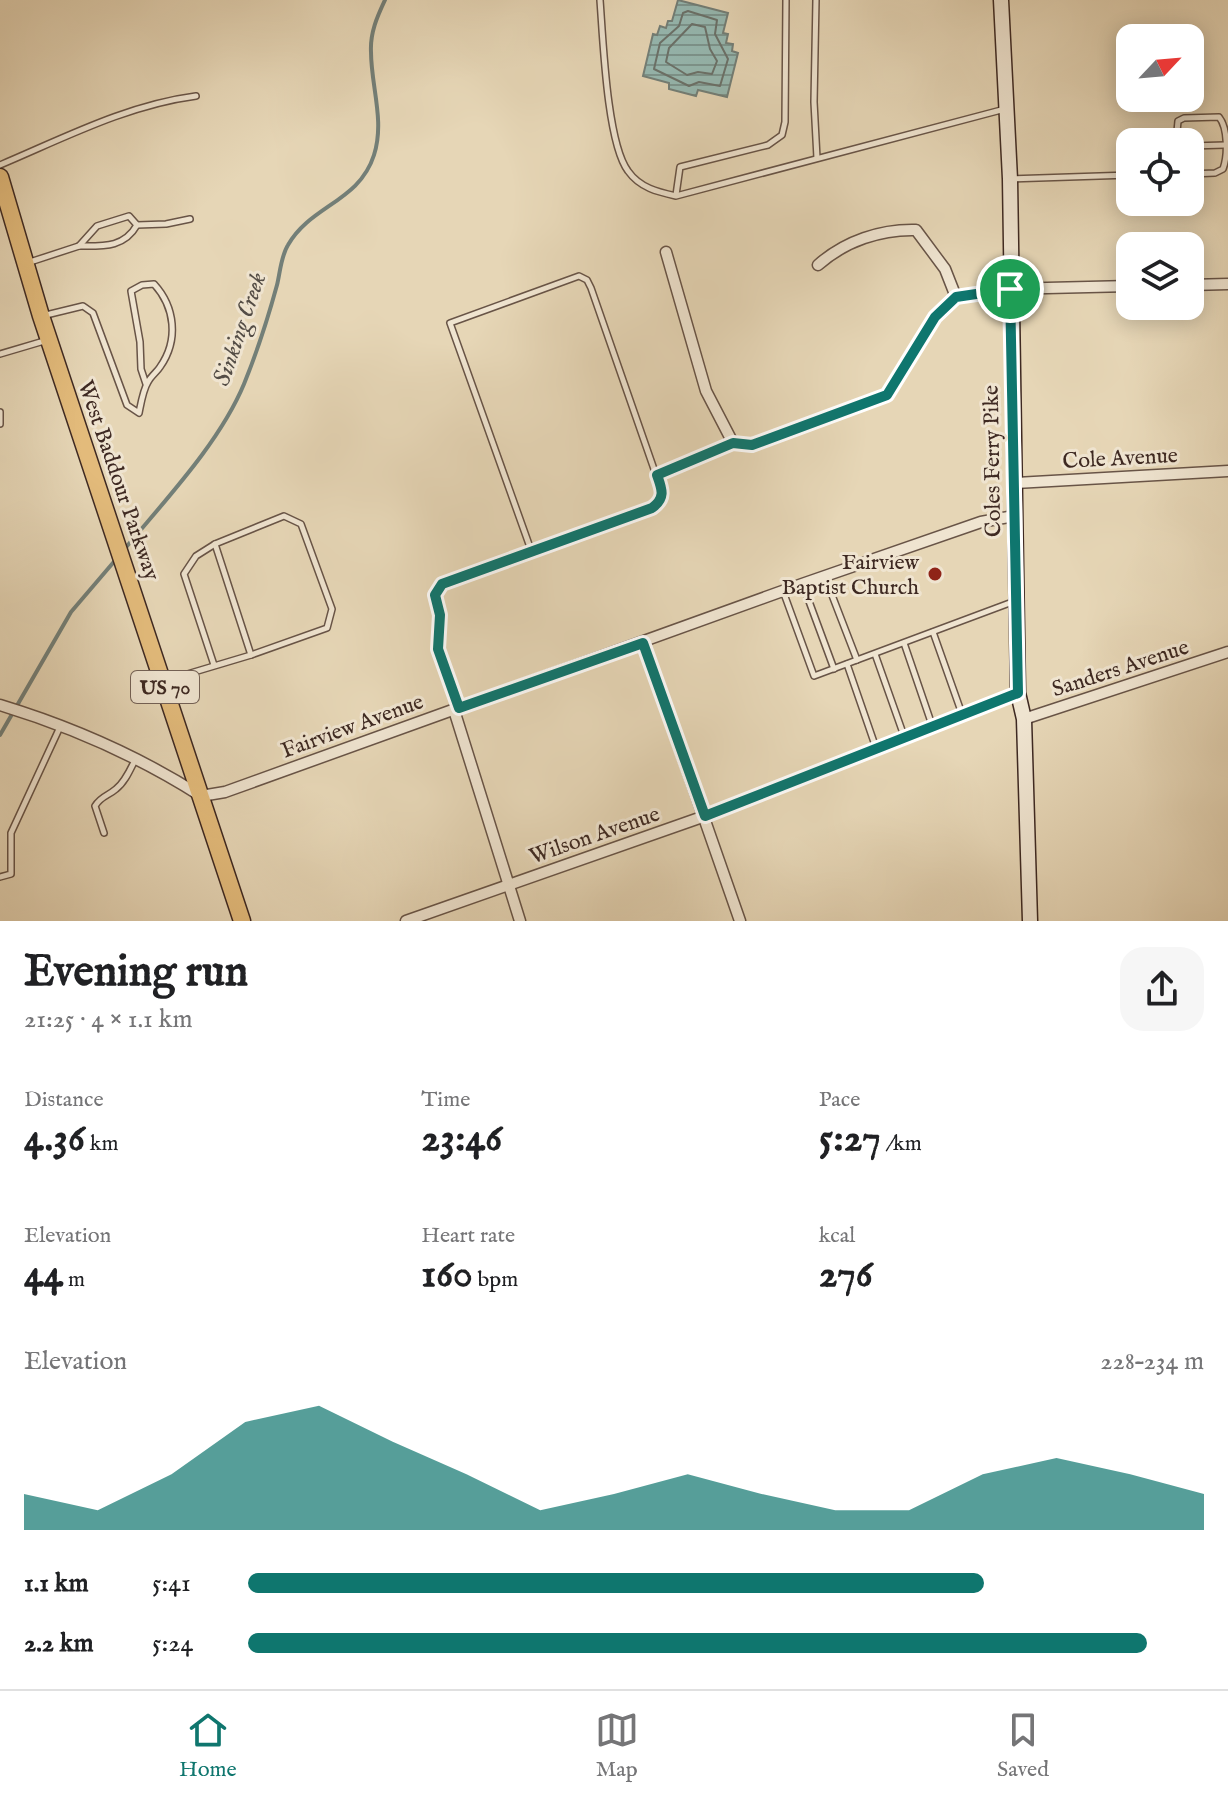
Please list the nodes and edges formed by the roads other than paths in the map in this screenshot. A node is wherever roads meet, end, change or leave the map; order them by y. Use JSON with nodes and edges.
{"nodes":[{"id":1,"x":600,"y":0,"type":"edge"},
{"id":2,"x":786,"y":0,"type":"edge"},
{"id":3,"x":816,"y":0,"type":"edge"},
{"id":4,"x":1001,"y":0,"type":"edge"},
{"id":5,"x":196,"y":96,"type":"dead end"},
{"id":6,"x":1006,"y":108,"type":"junction"},
{"id":7,"x":1177,"y":128,"type":"edge"},
{"id":8,"x":1225,"y":145,"type":"junction"},
{"id":9,"x":1204,"y":146,"type":"edge"},
{"id":10,"x":817,"y":158,"type":"junction"},
{"id":11,"x":0,"y":165,"type":"edge"},
{"id":12,"x":1204,"y":173,"type":"edge"},
{"id":13,"x":1116,"y":175,"type":"edge"},
{"id":14,"x":0,"y":177,"type":"edge"},
{"id":15,"x":1010,"y":179,"type":"junction"},
{"id":16,"x":676,"y":196,"type":"junction"},
{"id":17,"x":190,"y":219,"type":"dead end"},
{"id":18,"x":137,"y":225,"type":"junction"},
{"id":19,"x":79,"y":246,"type":"junction"},
{"id":20,"x":666,"y":252,"type":"dead end"},
{"id":21,"x":25,"y":264,"type":"junction"},
{"id":22,"x":818,"y":265,"type":"dead end"},
{"id":23,"x":1228,"y":284,"type":"edge"},
{"id":24,"x":1204,"y":285,"type":"edge"},
{"id":25,"x":1116,"y":286,"type":"edge"},
{"id":26,"x":1010,"y":289,"type":"junction"},
{"id":27,"x":956,"y":297,"type":"junction"},
{"id":28,"x":41,"y":316,"type":"junction"},
{"id":29,"x":49,"y":339,"type":"junction"},
{"id":30,"x":0,"y":354,"type":"edge"},
{"id":31,"x":146,"y":384,"type":"junction"},
{"id":32,"x":0,"y":412,"type":"edge"},
{"id":33,"x":0,"y":424,"type":"edge"},
{"id":34,"x":733,"y":443,"type":"junction"},
{"id":35,"x":1228,"y":471,"type":"edge"},
{"id":36,"x":657,"y":475,"type":"junction"},
{"id":37,"x":1014,"y":483,"type":"junction"},
{"id":38,"x":1014,"y":516,"type":"junction"},
{"id":39,"x":215,"y":544,"type":"junction"},
{"id":40,"x":531,"y":550,"type":"junction"},
{"id":41,"x":824,"y":576,"type":"junction"},
{"id":42,"x":802,"y":584,"type":"junction"},
{"id":43,"x":783,"y":591,"type":"junction"},
{"id":44,"x":1016,"y":601,"type":"junction"},
{"id":45,"x":933,"y":632,"type":"junction"},
{"id":46,"x":643,"y":643,"type":"junction"},
{"id":47,"x":904,"y":643,"type":"junction"},
{"id":48,"x":1228,"y":652,"type":"edge"},
{"id":49,"x":875,"y":654,"type":"junction"},
{"id":50,"x":251,"y":655,"type":"junction"},
{"id":51,"x":857,"y":660,"type":"junction"},
{"id":52,"x":847,"y":664,"type":"junction"},
{"id":53,"x":214,"y":665,"type":"junction"},
{"id":54,"x":834,"y":669,"type":"junction"},
{"id":55,"x":163,"y":681,"type":"junction"},
{"id":56,"x":1018,"y":693,"type":"junction"},
{"id":57,"x":0,"y":705,"type":"edge"},
{"id":58,"x":456,"y":709,"type":"junction"},
{"id":59,"x":962,"y":715,"type":"junction"},
{"id":60,"x":1024,"y":719,"type":"junction"},
{"id":61,"x":932,"y":726,"type":"junction"},
{"id":62,"x":60,"y":727,"type":"junction"},
{"id":63,"x":904,"y":737,"type":"junction"},
{"id":64,"x":876,"y":748,"type":"junction"},
{"id":65,"x":135,"y":760,"type":"junction"},
{"id":66,"x":201,"y":796,"type":"junction"},
{"id":67,"x":705,"y":816,"type":"junction"},
{"id":68,"x":104,"y":833,"type":"dead end"},
{"id":69,"x":0,"y":877,"type":"edge"},
{"id":70,"x":509,"y":885,"type":"junction"},
{"id":71,"x":242,"y":921,"type":"edge"},
{"id":72,"x":406,"y":921,"type":"edge"},
{"id":73,"x":520,"y":921,"type":"edge"},
{"id":74,"x":740,"y":921,"type":"edge"},
{"id":75,"x":1030,"y":921,"type":"edge"}],
"edges":[{"from":1,"to":16,"type":"lane"},
{"from":2,"to":16,"type":"lane"},
{"from":3,"to":10,"type":"lane"},
{"from":4,"to":6,"type":"street","name":"Coles Ferry Pike"},
{"from":5,"to":11,"type":"lane"},
{"from":6,"to":10,"type":"lane"},
{"from":6,"to":15,"type":"street","name":"Coles Ferry Pike"},
{"from":7,"to":8,"type":"lane"},
{"from":8,"to":9,"type":"lane"},
{"from":8,"to":12,"type":"lane"},
{"from":10,"to":16,"type":"lane"},
{"from":13,"to":15,"type":"lane"},
{"from":14,"to":21,"type":"main road","name":"West Baddour Parkway","number":"US 70"},
{"from":15,"to":26,"type":"street","name":"Coles Ferry Pike"},
{"from":17,"to":18,"type":"lane"},
{"from":18,"to":19,"type":"lane"},
{"from":18,"to":19,"type":"lane"},
{"from":19,"to":21,"type":"lane"},
{"from":20,"to":34,"type":"street"},
{"from":21,"to":28,"type":"main road","name":"West Baddour Parkway","number":"US 70"},
{"from":22,"to":27,"type":"street"},
{"from":23,"to":24,"type":"street"},
{"from":25,"to":26,"type":"street"},
{"from":26,"to":27,"type":"street"},
{"from":26,"to":37,"type":"street","name":"Coles Ferry Pike"},
{"from":27,"to":34,"type":"street"},
{"from":28,"to":29,"type":"main road","name":"West Baddour Parkway","number":"US 70"},
{"from":28,"to":31,"type":"lane"},
{"from":29,"to":30,"type":"lane"},
{"from":29,"to":55,"type":"main road","name":"West Baddour Parkway","number":"US 70"},
{"from":31,"to":31,"type":"lane"},
{"from":32,"to":33,"type":"lane"},
{"from":34,"to":36,"type":"lane"},
{"from":35,"to":37,"type":"street","name":"Cole Avenue"},
{"from":36,"to":40,"type":"lane"},
{"from":36,"to":40,"type":"lane"},
{"from":37,"to":38,"type":"street","name":"Coles Ferry Pike"},
{"from":38,"to":41,"type":"street","name":"Fairview Avenue"},
{"from":38,"to":44,"type":"street","name":"Coles Ferry Pike"},
{"from":39,"to":50,"type":"lane"},
{"from":39,"to":50,"type":"lane"},
{"from":39,"to":53,"type":"lane"},
{"from":40,"to":58,"type":"lane"},
{"from":41,"to":42,"type":"street","name":"Fairview Avenue"},
{"from":41,"to":51,"type":"lane"},
{"from":42,"to":43,"type":"street","name":"Fairview Avenue"},
{"from":42,"to":54,"type":"lane"},
{"from":43,"to":46,"type":"street","name":"Fairview Avenue"},
{"from":43,"to":54,"type":"lane"},
{"from":44,"to":45,"type":"lane"},
{"from":44,"to":56,"type":"street","name":"Coles Ferry Pike"},
{"from":45,"to":47,"type":"lane"},
{"from":45,"to":59,"type":"lane"},
{"from":46,"to":58,"type":"street","name":"Fairview Avenue"},
{"from":46,"to":67,"type":"street"},
{"from":47,"to":49,"type":"lane"},
{"from":47,"to":61,"type":"lane"},
{"from":48,"to":60,"type":"street","name":"Sanders Avenue"},
{"from":49,"to":51,"type":"lane"},
{"from":49,"to":63,"type":"lane"},
{"from":50,"to":53,"type":"lane"},
{"from":51,"to":52,"type":"lane"},
{"from":52,"to":54,"type":"lane"},
{"from":52,"to":64,"type":"lane"},
{"from":53,"to":55,"type":"lane"},
{"from":55,"to":66,"type":"main road","name":"West Baddour Parkway","number":"US 70"},
{"from":56,"to":59,"type":"street","name":"Wilson Avenue"},
{"from":56,"to":60,"type":"street","name":"Coles Ferry Pike"},
{"from":57,"to":62,"type":"street"},
{"from":58,"to":66,"type":"street","name":"Fairview Avenue"},
{"from":58,"to":70,"type":"street"},
{"from":59,"to":61,"type":"street","name":"Wilson Avenue"},
{"from":60,"to":75,"type":"street","name":"Coles Ferry Pike"},
{"from":61,"to":63,"type":"street","name":"Wilson Avenue"},
{"from":62,"to":65,"type":"street"},
{"from":62,"to":69,"type":"lane"},
{"from":63,"to":64,"type":"street","name":"Wilson Avenue"},
{"from":64,"to":67,"type":"street","name":"Wilson Avenue"},
{"from":65,"to":66,"type":"street"},
{"from":65,"to":68,"type":"lane"},
{"from":66,"to":71,"type":"main road","number":"US 70"},
{"from":67,"to":70,"type":"street","name":"Wilson Avenue"},
{"from":67,"to":74,"type":"street"},
{"from":70,"to":72,"type":"street","name":"Wilson Avenue"},
{"from":70,"to":73,"type":"street"}]}
